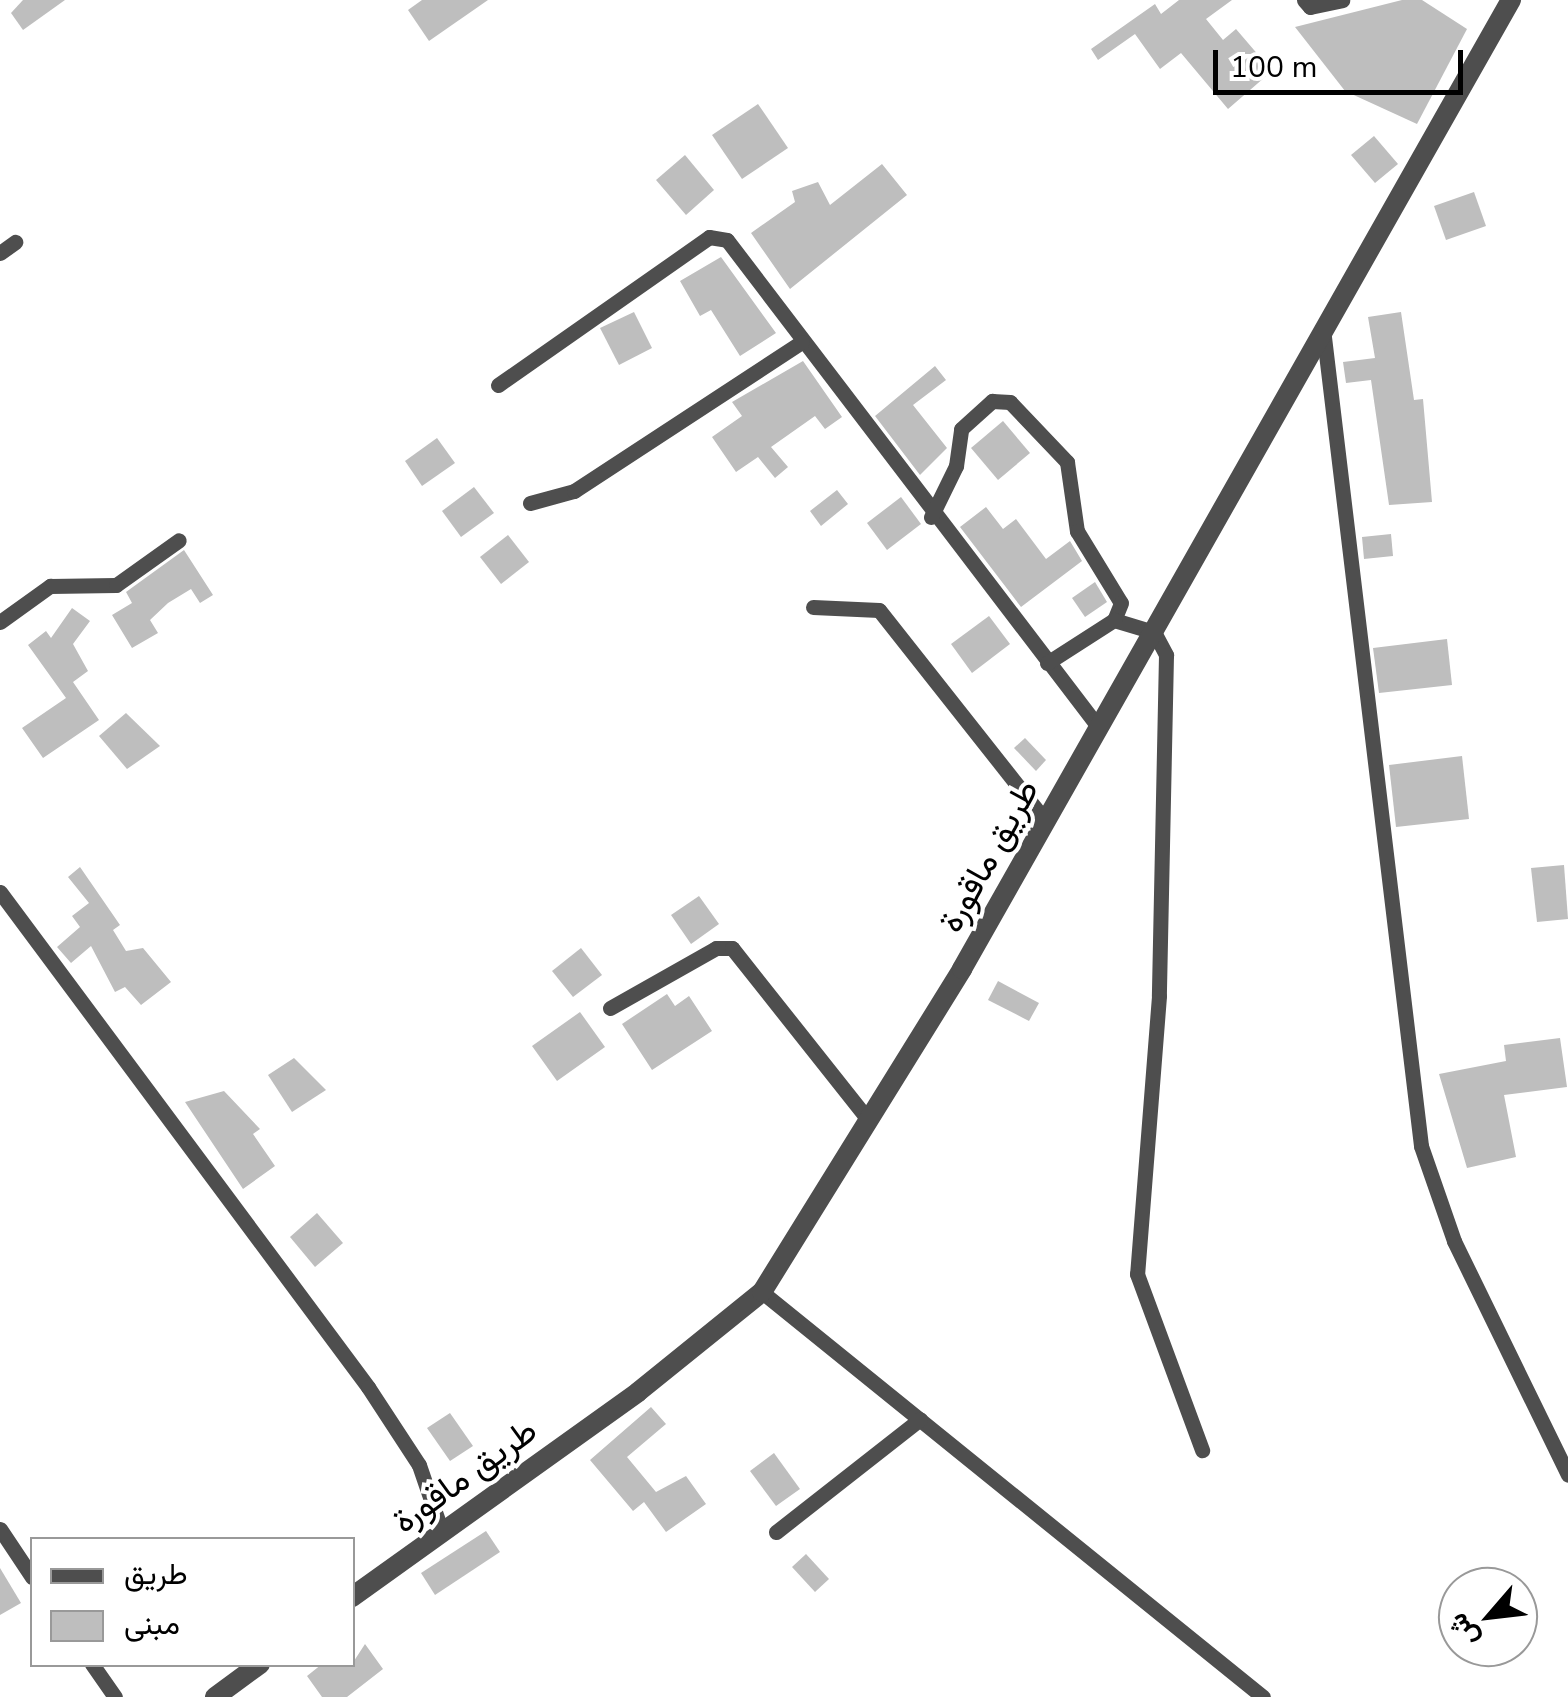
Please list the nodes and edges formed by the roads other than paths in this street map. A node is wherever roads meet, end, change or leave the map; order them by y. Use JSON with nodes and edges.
{"nodes":[{"id":1,"x":1304,"y":0,"type":"edge"},
{"id":2,"x":1342,"y":0,"type":"edge"},
{"id":3,"x":1511,"y":0,"type":"edge"},
{"id":4,"x":16,"y":242,"type":"dead end"},
{"id":5,"x":0,"y":253,"type":"edge"},
{"id":6,"x":1324,"y":337,"type":"junction"},
{"id":7,"x":802,"y":342,"type":"junction"},
{"id":8,"x":498,"y":385,"type":"dead end"},
{"id":9,"x":530,"y":503,"type":"dead end"},
{"id":10,"x":931,"y":518,"type":"junction"},
{"id":11,"x":179,"y":540,"type":"dead end"},
{"id":12,"x":812,"y":607,"type":"dead end"},
{"id":13,"x":1114,"y":620,"type":"junction"},
{"id":14,"x":0,"y":622,"type":"edge"},
{"id":15,"x":1154,"y":632,"type":"junction"},
{"id":16,"x":1047,"y":663,"type":"junction"},
{"id":17,"x":1099,"y":728,"type":"junction"},
{"id":18,"x":1046,"y":820,"type":"junction"},
{"id":19,"x":0,"y":892,"type":"edge"},
{"id":20,"x":610,"y":1008,"type":"dead end"},
{"id":21,"x":870,"y":1120,"type":"junction"},
{"id":22,"x":762,"y":1292,"type":"junction"},
{"id":23,"x":920,"y":1419,"type":"junction"},
{"id":24,"x":1202,"y":1450,"type":"dead end"},
{"id":25,"x":1568,"y":1474,"type":"edge"},
{"id":26,"x":0,"y":1529,"type":"edge"},
{"id":27,"x":442,"y":1532,"type":"junction"},
{"id":28,"x":776,"y":1532,"type":"dead end"},
{"id":29,"x":30,"y":1574,"type":"edge"},
{"id":30,"x":355,"y":1595,"type":"edge"},
{"id":31,"x":94,"y":1667,"type":"edge"},
{"id":32,"x":256,"y":1667,"type":"edge"},
{"id":33,"x":114,"y":1697,"type":"edge"},
{"id":34,"x":215,"y":1697,"type":"edge"},
{"id":35,"x":1263,"y":1697,"type":"edge"}],
"edges":[{"from":1,"to":2,"type":"street"},
{"from":3,"to":6,"type":"street","name":"طريق ماقورة"},
{"from":4,"to":5,"type":"street"},
{"from":6,"to":15,"type":"street","name":"طريق ماقورة"},
{"from":6,"to":25,"type":"street"},
{"from":7,"to":8,"type":"street"},
{"from":7,"to":9,"type":"street"},
{"from":7,"to":10,"type":"street"},
{"from":10,"to":13,"type":"street"},
{"from":10,"to":16,"type":"street"},
{"from":11,"to":14,"type":"street"},
{"from":12,"to":18,"type":"street"},
{"from":13,"to":15,"type":"street"},
{"from":13,"to":16,"type":"street"},
{"from":15,"to":17,"type":"street","name":"طريق ماقورة"},
{"from":15,"to":24,"type":"street"},
{"from":16,"to":17,"type":"street"},
{"from":17,"to":18,"type":"street","name":"طريق ماقورة"},
{"from":18,"to":21,"type":"street","name":"طريق ماقورة"},
{"from":19,"to":27,"type":"street"},
{"from":20,"to":21,"type":"street"},
{"from":21,"to":22,"type":"street","name":"طريق ماقورة"},
{"from":22,"to":23,"type":"street"},
{"from":22,"to":27,"type":"street","name":"طريق ماقورة"},
{"from":23,"to":28,"type":"street"},
{"from":23,"to":35,"type":"street"},
{"from":26,"to":29,"type":"street"},
{"from":27,"to":30,"type":"street","name":"طريق ماقورة"},
{"from":31,"to":33,"type":"street"},
{"from":32,"to":34,"type":"street"}]}
